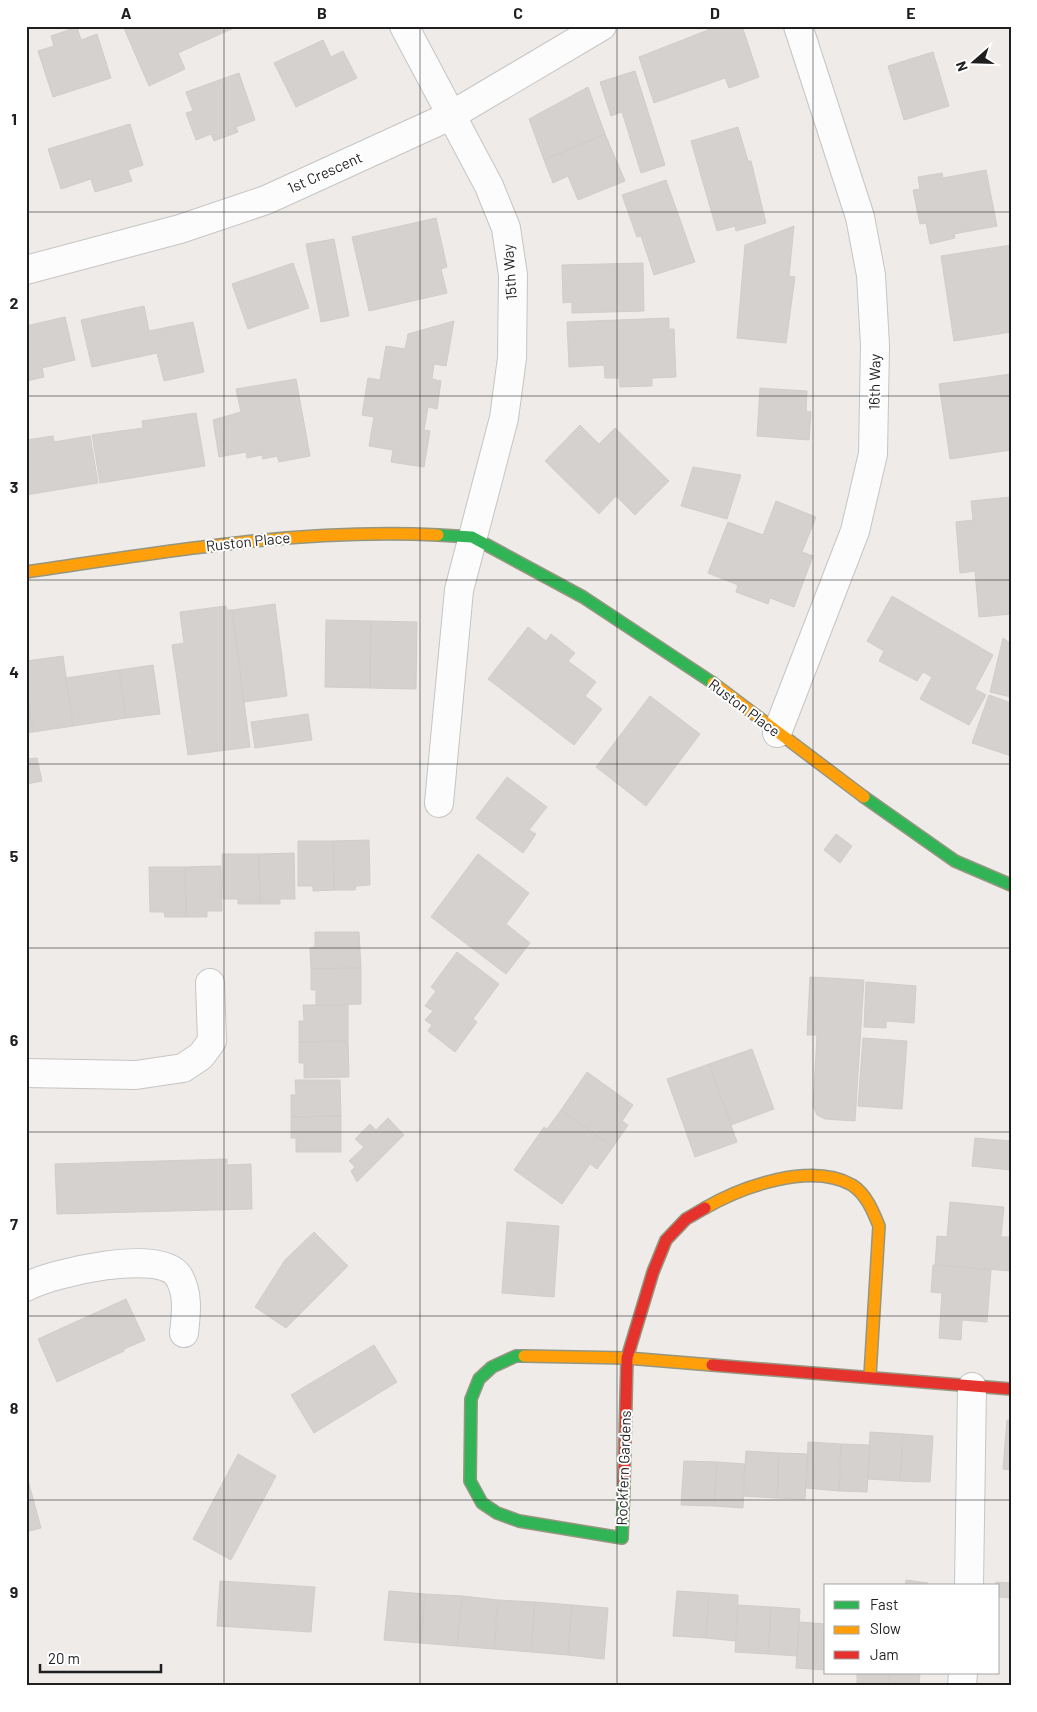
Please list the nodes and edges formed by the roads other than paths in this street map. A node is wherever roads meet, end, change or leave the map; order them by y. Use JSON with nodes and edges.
{"nodes":[{"id":1,"x":404,"y":26,"type":"edge"},
{"id":2,"x":602,"y":26,"type":"edge"},
{"id":3,"x":798,"y":26,"type":"edge"},
{"id":4,"x":450,"y":116,"type":"junction"},
{"id":5,"x":26,"y":270,"type":"edge"},
{"id":6,"x":472,"y":538,"type":"junction"},
{"id":7,"x":26,"y":572,"type":"edge"},
{"id":8,"x":777,"y":733,"type":"junction"},
{"id":9,"x":439,"y":803,"type":"dead end"},
{"id":10,"x":1011,"y":885,"type":"edge"},
{"id":11,"x":210,"y":983,"type":"dead end"},
{"id":12,"x":26,"y":1073,"type":"edge"},
{"id":13,"x":26,"y":1287,"type":"edge"},
{"id":14,"x":184,"y":1334,"type":"dead end"},
{"id":15,"x":627,"y":1358,"type":"junction"},
{"id":16,"x":870,"y":1376,"type":"junction"},
{"id":17,"x":972,"y":1387,"type":"junction"},
{"id":18,"x":1011,"y":1389,"type":"edge"},
{"id":19,"x":968,"y":1584,"type":"edge"}],
"edges":[{"from":1,"to":4,"type":"street","name":"15th Way"},
{"from":2,"to":4,"type":"street","name":"1st Crescent"},
{"from":3,"to":8,"type":"street","name":"16th Way"},
{"from":4,"to":5,"type":"street","name":"1st Crescent"},
{"from":4,"to":6,"type":"street","name":"15th Way"},
{"from":6,"to":7,"type":"street","name":"Ruston Place"},
{"from":6,"to":8,"type":"street","name":"Ruston Place"},
{"from":6,"to":9,"type":"street"},
{"from":8,"to":10,"type":"street","name":"Ruston Place"},
{"from":11,"to":12,"type":"street"},
{"from":13,"to":14,"type":"street"},
{"from":15,"to":15,"type":"street","name":"Rockfern Gardens"},
{"from":15,"to":16,"type":"street","name":"Rockfern Gardens"},
{"from":15,"to":16,"type":"street","name":"Rockfern Gardens"},
{"from":16,"to":17,"type":"street","name":"Rockfern Gardens"},
{"from":17,"to":18,"type":"street","name":"Rockfern Gardens"},
{"from":17,"to":19,"type":"street"}]}
